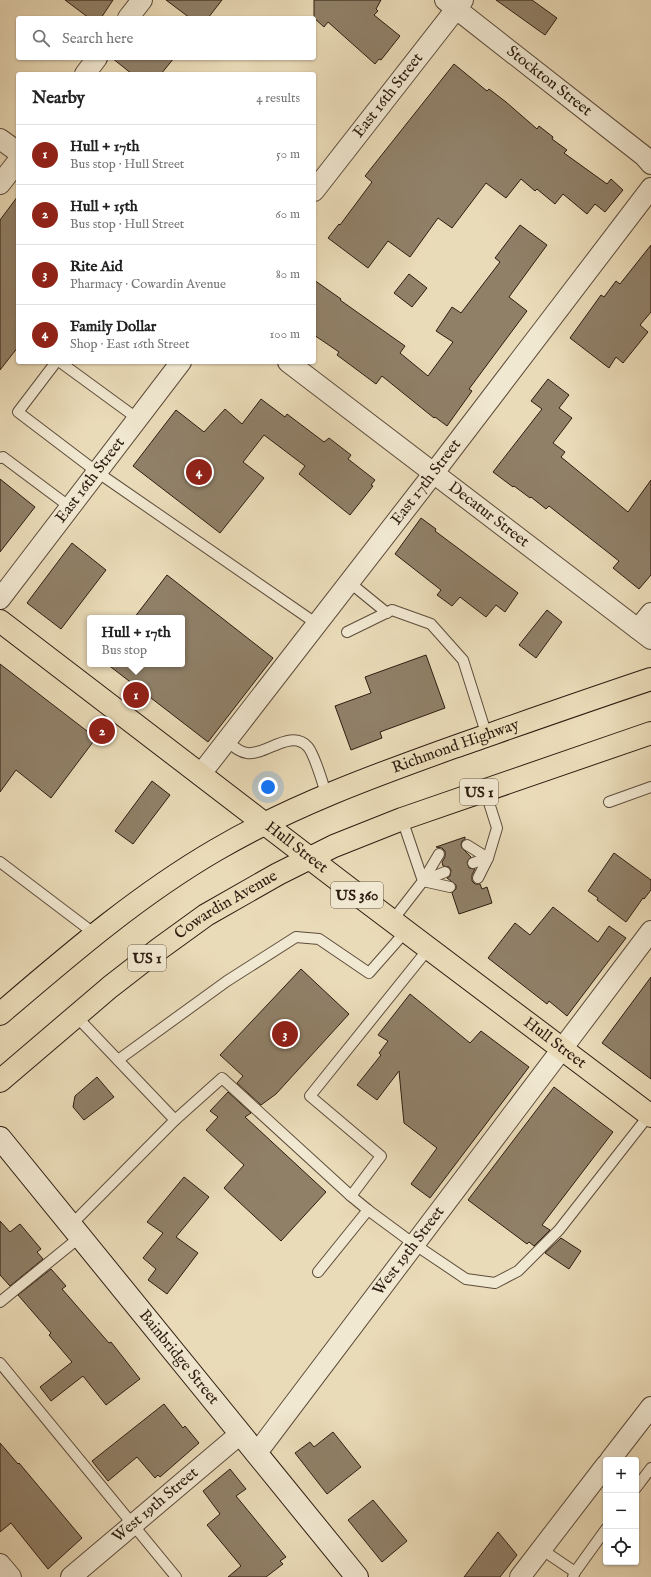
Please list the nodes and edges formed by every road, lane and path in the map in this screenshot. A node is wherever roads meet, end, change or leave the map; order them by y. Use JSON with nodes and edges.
{"nodes":[{"id":1,"x":142,"y":0,"type":"edge"},
{"id":2,"x":454,"y":3,"type":"edge"},
{"id":3,"x":130,"y":16,"type":"edge"},
{"id":4,"x":96,"y":60,"type":"edge"},
{"id":5,"x":86,"y":72,"type":"edge"},
{"id":6,"x":0,"y":138,"type":"edge"},
{"id":7,"x":16,"y":150,"type":"edge"},
{"id":8,"x":16,"y":164,"type":"edge"},
{"id":9,"x":651,"y":164,"type":"edge"},
{"id":10,"x":0,"y":184,"type":"edge"},
{"id":11,"x":316,"y":188,"type":"edge"},
{"id":12,"x":651,"y":188,"type":"edge"},
{"id":13,"x":54,"y":364,"type":"edge"},
{"id":14,"x":63,"y":364,"type":"edge"},
{"id":15,"x":179,"y":364,"type":"edge"},
{"id":16,"x":291,"y":364,"type":"edge"},
{"id":17,"x":138,"y":419,"type":"junction"},
{"id":18,"x":0,"y":458,"type":"edge"},
{"id":19,"x":96,"y":472,"type":"junction"},
{"id":20,"x":433,"y":474,"type":"junction"},
{"id":21,"x":70,"y":508,"type":"junction"},
{"id":22,"x":349,"y":582,"type":"junction"},
{"id":23,"x":0,"y":599,"type":"edge"},
{"id":24,"x":387,"y":613,"type":"junction"},
{"id":25,"x":651,"y":613,"type":"edge"},
{"id":26,"x":0,"y":621,"type":"edge"},
{"id":27,"x":317,"y":624,"type":"junction"},
{"id":28,"x":347,"y":632,"type":"dead end"},
{"id":29,"x":645,"y":634,"type":"edge"},
{"id":30,"x":651,"y":679,"type":"edge"},
{"id":31,"x":651,"y":733,"type":"edge"},
{"id":32,"x":486,"y":736,"type":"junction"},
{"id":33,"x":227,"y":741,"type":"junction"},
{"id":34,"x":200,"y":775,"type":"junction"},
{"id":35,"x":651,"y":787,"type":"edge"},
{"id":36,"x":485,"y":790,"type":"junction"},
{"id":37,"x":327,"y":796,"type":"junction"},
{"id":38,"x":609,"y":802,"type":"dead end"},
{"id":39,"x":402,"y":819,"type":"junction"},
{"id":40,"x":265,"y":824,"type":"junction"},
{"id":41,"x":467,"y":844,"type":"dead end"},
{"id":42,"x":439,"y":854,"type":"dead end"},
{"id":43,"x":310,"y":858,"type":"junction"},
{"id":44,"x":488,"y":858,"type":"junction"},
{"id":45,"x":0,"y":862,"type":"edge"},
{"id":46,"x":473,"y":863,"type":"dead end"},
{"id":47,"x":445,"y":872,"type":"dead end"},
{"id":48,"x":478,"y":878,"type":"dead end"},
{"id":49,"x":423,"y":881,"type":"junction"},
{"id":50,"x":450,"y":887,"type":"dead end"},
{"id":51,"x":399,"y":926,"type":"junction"},
{"id":52,"x":95,"y":934,"type":"junction"},
{"id":53,"x":647,"y":943,"type":"edge"},
{"id":54,"x":429,"y":948,"type":"junction"},
{"id":55,"x":0,"y":1014,"type":"edge"},
{"id":56,"x":76,"y":1016,"type":"junction"},
{"id":57,"x":562,"y":1048,"type":"junction"},
{"id":58,"x":118,"y":1060,"type":"junction"},
{"id":59,"x":0,"y":1081,"type":"edge"},
{"id":60,"x":650,"y":1115,"type":"edge"},
{"id":61,"x":175,"y":1120,"type":"junction"},
{"id":62,"x":0,"y":1138,"type":"edge"},
{"id":63,"x":351,"y":1196,"type":"junction"},
{"id":64,"x":368,"y":1210,"type":"junction"},
{"id":65,"x":76,"y":1231,"type":"junction"},
{"id":66,"x":414,"y":1244,"type":"junction"},
{"id":67,"x":318,"y":1272,"type":"dead end"},
{"id":68,"x":0,"y":1302,"type":"edge"},
{"id":69,"x":0,"y":1363,"type":"edge"},
{"id":70,"x":651,"y":1407,"type":"edge"},
{"id":71,"x":240,"y":1434,"type":"junction"},
{"id":72,"x":256,"y":1454,"type":"junction"},
{"id":73,"x":612,"y":1457,"type":"edge"},
{"id":74,"x":651,"y":1468,"type":"edge"},
{"id":75,"x":603,"y":1469,"type":"edge"},
{"id":76,"x":639,"y":1484,"type":"edge"},
{"id":77,"x":132,"y":1525,"type":"junction"},
{"id":78,"x":603,"y":1533,"type":"edge"},
{"id":79,"x":541,"y":1549,"type":"junction"},
{"id":80,"x":0,"y":1564,"type":"edge"},
{"id":81,"x":574,"y":1574,"type":"edge"},
{"id":82,"x":11,"y":1577,"type":"edge"},
{"id":83,"x":71,"y":1577,"type":"edge"},
{"id":84,"x":176,"y":1577,"type":"edge"},
{"id":85,"x":357,"y":1577,"type":"edge"},
{"id":86,"x":520,"y":1577,"type":"edge"}],
"edges":[{"from":1,"to":3,"type":"street"},
{"from":2,"to":9,"type":"street","name":"Stockton Street"},
{"from":2,"to":11,"type":"street","name":"East 16th Street"},
{"from":4,"to":5,"type":"street"},
{"from":6,"to":7,"type":"street"},
{"from":8,"to":10,"type":"street"},
{"from":12,"to":20,"type":"street","name":"East 17th Street"},
{"from":13,"to":19,"type":"lane"},
{"from":14,"to":17,"type":"lane"},
{"from":15,"to":17,"type":"street","name":"East 16th Street"},
{"from":16,"to":20,"type":"street","name":"Decatur Street"},
{"from":17,"to":19,"type":"street","name":"East 16th Street"},
{"from":18,"to":21,"type":"lane"},
{"from":19,"to":21,"type":"street","name":"East 16th Street"},
{"from":19,"to":27,"type":"lane"},
{"from":20,"to":22,"type":"street","name":"East 17th Street"},
{"from":20,"to":29,"type":"street","name":"Decatur Street"},
{"from":21,"to":23,"type":"street","name":"East 16th Street"},
{"from":22,"to":24,"type":"lane"},
{"from":22,"to":27,"type":"street","name":"East 17th Street"},
{"from":24,"to":28,"type":"lane"},
{"from":24,"to":32,"type":"lane"},
{"from":25,"to":29,"type":"street"},
{"from":26,"to":34,"type":"main road","name":"Hull Street","number":"US 360"},
{"from":27,"to":33,"type":"street","name":"East 17th Street"},
{"from":30,"to":32,"type":"main road","name":"Richmond Highway"},
{"from":31,"to":36,"type":"main road","number":"US 1"},
{"from":32,"to":37,"type":"main road","name":"Richmond Highway"},
{"from":33,"to":34,"type":"street","name":"East 17th Street"},
{"from":33,"to":37,"type":"lane"},
{"from":34,"to":40,"type":"main road","name":"Hull Street","number":"US 360"},
{"from":35,"to":38,"type":"lane"},
{"from":36,"to":39,"type":"main road","number":"US 1"},
{"from":36,"to":44,"type":"lane"},
{"from":37,"to":40,"type":"main road","name":"Richmond Highway"},
{"from":39,"to":43,"type":"main road","number":"US 1"},
{"from":39,"to":49,"type":"lane"},
{"from":40,"to":43,"type":"main road","name":"Hull Street","number":"US 360"},
{"from":40,"to":52,"type":"main road"},
{"from":41,"to":44,"type":"lane"},
{"from":42,"to":49,"type":"lane"},
{"from":43,"to":51,"type":"main road","name":"Hull Street","number":"US 360"},
{"from":43,"to":56,"type":"main road","name":"Cowardin Avenue","number":"US 1"},
{"from":44,"to":46,"type":"lane"},
{"from":44,"to":48,"type":"lane"},
{"from":45,"to":52,"type":"lane"},
{"from":47,"to":49,"type":"lane"},
{"from":49,"to":50,"type":"lane"},
{"from":49,"to":51,"type":"lane"},
{"from":51,"to":54,"type":"main road","name":"Hull Street","number":"US 360"},
{"from":51,"to":58,"type":"lane"},
{"from":52,"to":55,"type":"main road"},
{"from":53,"to":57,"type":"street","name":"West 19th Street"},
{"from":54,"to":57,"type":"main road","name":"Hull Street","number":"US 360"},
{"from":54,"to":63,"type":"lane"},
{"from":56,"to":58,"type":"lane"},
{"from":56,"to":59,"type":"main road","name":"Cowardin Avenue","number":"US 1"},
{"from":57,"to":60,"type":"main road","name":"Hull Street","number":"US 360"},
{"from":57,"to":66,"type":"street","name":"West 19th Street"},
{"from":58,"to":61,"type":"lane"},
{"from":60,"to":66,"type":"lane"},
{"from":61,"to":63,"type":"lane"},
{"from":61,"to":65,"type":"lane"},
{"from":62,"to":65,"type":"street","name":"Bainbridge Street"},
{"from":63,"to":64,"type":"lane"},
{"from":64,"to":66,"type":"lane"},
{"from":64,"to":67,"type":"lane"},
{"from":65,"to":68,"type":"lane"},
{"from":65,"to":71,"type":"street","name":"Bainbridge Street"},
{"from":66,"to":72,"type":"street","name":"West 19th Street"},
{"from":69,"to":77,"type":"lane"},
{"from":70,"to":73,"type":"street"},
{"from":71,"to":72,"type":"street","name":"Bainbridge Street"},
{"from":71,"to":77,"type":"street","name":"West 19th Street"},
{"from":72,"to":85,"type":"street","name":"Bainbridge Street"},
{"from":74,"to":76,"type":"lane"},
{"from":75,"to":79,"type":"street"},
{"from":77,"to":83,"type":"street","name":"West 19th Street"},
{"from":77,"to":84,"type":"lane"},
{"from":78,"to":81,"type":"lane"},
{"from":79,"to":81,"type":"lane"},
{"from":79,"to":86,"type":"street"},
{"from":80,"to":82,"type":"street"}]}
